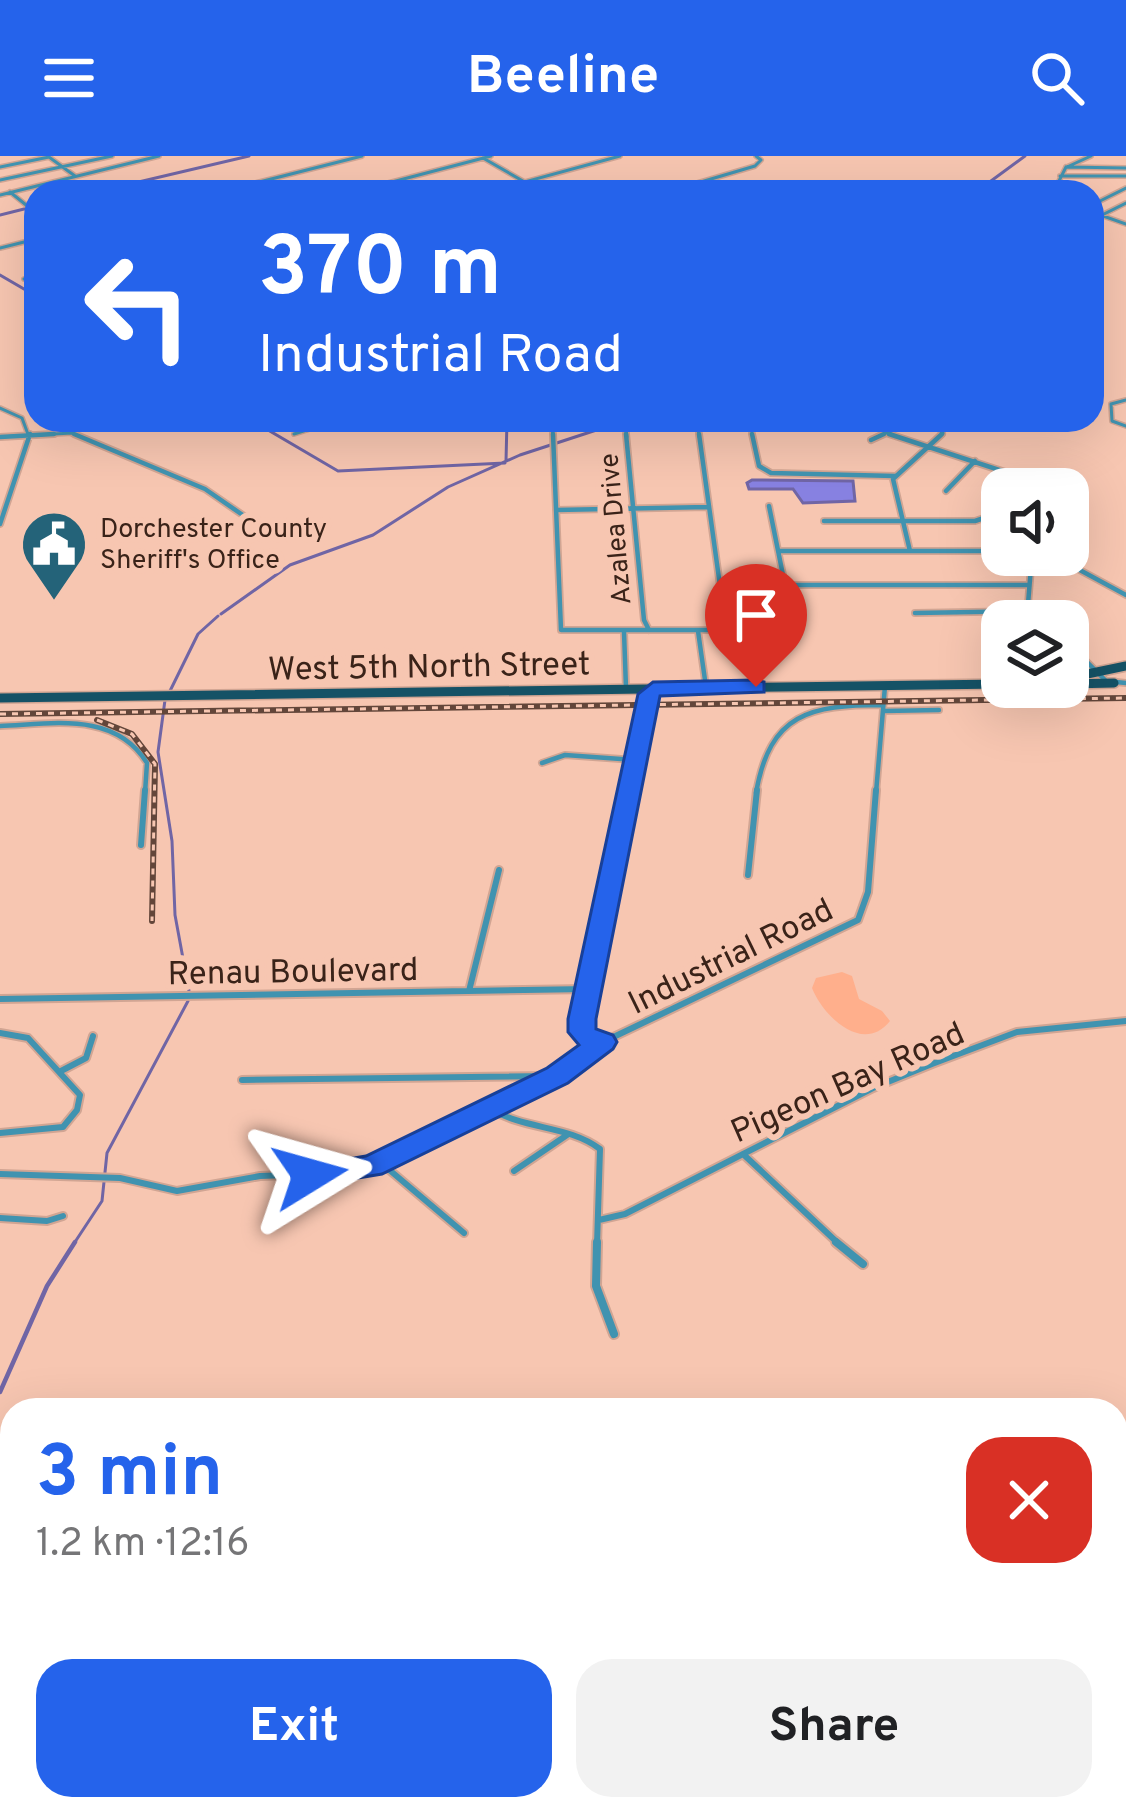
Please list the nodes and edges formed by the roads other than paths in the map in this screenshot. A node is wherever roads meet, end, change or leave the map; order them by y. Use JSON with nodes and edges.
{"nodes":[{"id":1,"x":112,"y":156,"type":"edge"},
{"id":2,"x":159,"y":156,"type":"edge"},
{"id":3,"x":362,"y":156,"type":"edge"},
{"id":4,"x":491,"y":156,"type":"edge"},
{"id":5,"x":620,"y":156,"type":"edge"},
{"id":6,"x":756,"y":156,"type":"edge"},
{"id":7,"x":1091,"y":156,"type":"edge"},
{"id":8,"x":481,"y":157,"type":"edge"},
{"id":9,"x":1080,"y":159,"type":"edge"},
{"id":10,"x":0,"y":167,"type":"edge"},
{"id":11,"x":1066,"y":167,"type":"junction"},
{"id":12,"x":64,"y":168,"type":"junction"},
{"id":13,"x":1126,"y":168,"type":"edge"},
{"id":14,"x":76,"y":176,"type":"junction"},
{"id":15,"x":1060,"y":176,"type":"junction"},
{"id":16,"x":1126,"y":176,"type":"edge"},
{"id":17,"x":60,"y":180,"type":"edge"},
{"id":18,"x":267,"y":180,"type":"edge"},
{"id":19,"x":398,"y":180,"type":"edge"},
{"id":20,"x":521,"y":180,"type":"edge"},
{"id":21,"x":532,"y":180,"type":"edge"},
{"id":22,"x":708,"y":180,"type":"edge"},
{"id":23,"x":1060,"y":180,"type":"edge"},
{"id":24,"x":0,"y":181,"type":"edge"},
{"id":25,"x":24,"y":189,"type":"edge"},
{"id":26,"x":10,"y":192,"type":"junction"},
{"id":27,"x":0,"y":195,"type":"edge"},
{"id":28,"x":24,"y":203,"type":"edge"},
{"id":29,"x":1126,"y":400,"type":"edge"},
{"id":30,"x":1126,"y":426,"type":"edge"},
{"id":31,"x":28,"y":432,"type":"edge"},
{"id":32,"x":300,"y":432,"type":"edge"},
{"id":33,"x":553,"y":432,"type":"edge"},
{"id":34,"x":626,"y":432,"type":"edge"},
{"id":35,"x":699,"y":432,"type":"edge"},
{"id":36,"x":941,"y":432,"type":"edge"},
{"id":37,"x":752,"y":433,"type":"dead end"},
{"id":38,"x":886,"y":433,"type":"joint"},
{"id":39,"x":294,"y":434,"type":"dead end"},
{"id":40,"x":29,"y":435,"type":"junction"},
{"id":41,"x":0,"y":437,"type":"edge"},
{"id":42,"x":871,"y":440,"type":"dead end"},
{"id":43,"x":929,"y":446,"type":"junction"},
{"id":44,"x":975,"y":461,"type":"junction"},
{"id":45,"x":996,"y":468,"type":"edge"},
{"id":46,"x":896,"y":476,"type":"junction"},
{"id":47,"x":946,"y":491,"type":"dead end"},
{"id":48,"x":770,"y":506,"type":"dead end"},
{"id":49,"x":710,"y":507,"type":"junction"},
{"id":50,"x":634,"y":508,"type":"junction"},
{"id":51,"x":556,"y":510,"type":"junction"},
{"id":52,"x":247,"y":518,"type":"dead end"},
{"id":53,"x":981,"y":520,"type":"edge"},
{"id":54,"x":824,"y":521,"type":"dead end"},
{"id":55,"x":903,"y":521,"type":"junction"},
{"id":56,"x":0,"y":524,"type":"edge"},
{"id":57,"x":779,"y":551,"type":"junction"},
{"id":58,"x":910,"y":551,"type":"junction"},
{"id":59,"x":981,"y":551,"type":"edge"},
{"id":60,"x":1089,"y":575,"type":"edge"},
{"id":61,"x":1032,"y":576,"type":"edge"},
{"id":62,"x":788,"y":585,"type":"junction"},
{"id":63,"x":1029,"y":585,"type":"junction"},
{"id":64,"x":720,"y":586,"type":"junction"},
{"id":65,"x":1126,"y":595,"type":"edge"},
{"id":66,"x":1028,"y":600,"type":"edge"},
{"id":67,"x":981,"y":612,"type":"edge"},
{"id":68,"x":915,"y":613,"type":"dead end"},
{"id":69,"x":726,"y":629,"type":"junction"},
{"id":70,"x":758,"y":630,"type":"dead end"},
{"id":71,"x":698,"y":631,"type":"junction"},
{"id":72,"x":624,"y":632,"type":"junction"},
{"id":73,"x":651,"y":632,"type":"junction"},
{"id":74,"x":1089,"y":661,"type":"edge"},
{"id":75,"x":1124,"y":667,"type":"edge"},
{"id":76,"x":1101,"y":672,"type":"junction"},
{"id":77,"x":1089,"y":675,"type":"edge"},
{"id":78,"x":1089,"y":681,"type":"edge"},
{"id":79,"x":1122,"y":682,"type":"edge"},
{"id":80,"x":981,"y":684,"type":"edge"},
{"id":81,"x":885,"y":686,"type":"junction"},
{"id":82,"x":706,"y":688,"type":"junction"},
{"id":83,"x":626,"y":689,"type":"junction"},
{"id":84,"x":653,"y":689,"type":"junction"},
{"id":85,"x":0,"y":698,"type":"edge"},
{"id":86,"x":883,"y":708,"type":"junction"},
{"id":87,"x":939,"y":710,"type":"dead end"},
{"id":88,"x":0,"y":726,"type":"edge"},
{"id":89,"x":635,"y":760,"type":"junction"},
{"id":90,"x":542,"y":763,"type":"dead end"},
{"id":91,"x":141,"y":845,"type":"dead end"},
{"id":92,"x":499,"y":870,"type":"dead end"},
{"id":93,"x":748,"y":875,"type":"dead end"},
{"id":94,"x":588,"y":989,"type":"junction"},
{"id":95,"x":469,"y":991,"type":"junction"},
{"id":96,"x":0,"y":999,"type":"edge"},
{"id":97,"x":1126,"y":1021,"type":"edge"},
{"id":98,"x":0,"y":1033,"type":"edge"},
{"id":99,"x":93,"y":1036,"type":"dead end"},
{"id":100,"x":603,"y":1042,"type":"junction"},
{"id":101,"x":61,"y":1071,"type":"junction"},
{"id":102,"x":557,"y":1076,"type":"junction"},
{"id":103,"x":242,"y":1080,"type":"dead end"},
{"id":104,"x":491,"y":1109,"type":"junction"},
{"id":105,"x":0,"y":1133,"type":"edge"},
{"id":106,"x":567,"y":1135,"type":"junction"},
{"id":107,"x":743,"y":1154,"type":"junction"},
{"id":108,"x":380,"y":1162,"type":"junction"},
{"id":109,"x":514,"y":1171,"type":"dead end"},
{"id":110,"x":0,"y":1174,"type":"edge"},
{"id":111,"x":63,"y":1216,"type":"dead end"},
{"id":112,"x":0,"y":1218,"type":"edge"},
{"id":113,"x":599,"y":1220,"type":"junction"},
{"id":114,"x":464,"y":1233,"type":"dead end"},
{"id":115,"x":863,"y":1264,"type":"dead end"},
{"id":116,"x":614,"y":1334,"type":"dead end"}],
"edges":[{"from":1,"to":12,"type":"street"},
{"from":2,"to":14,"type":"street"},
{"from":3,"to":18,"type":"street"},
{"from":4,"to":8,"type":"street"},
{"from":5,"to":21,"type":"street"},
{"from":6,"to":22,"type":"street"},
{"from":7,"to":9,"type":"street"},
{"from":8,"to":19,"type":"street"},
{"from":8,"to":20,"type":"street"},
{"from":9,"to":11,"type":"street"},
{"from":10,"to":12,"type":"street"},
{"from":11,"to":13,"type":"street"},
{"from":11,"to":15,"type":"street"},
{"from":12,"to":14,"type":"street"},
{"from":12,"to":24,"type":"street"},
{"from":14,"to":17,"type":"street"},
{"from":15,"to":16,"type":"street"},
{"from":15,"to":23,"type":"street"},
{"from":25,"to":26,"type":"street"},
{"from":26,"to":27,"type":"street"},
{"from":26,"to":28,"type":"street"},
{"from":29,"to":30,"type":"street"},
{"from":31,"to":40,"type":"street"},
{"from":32,"to":39,"type":"street"},
{"from":33,"to":51,"type":"street"},
{"from":34,"to":50,"type":"street","name":"Azalea Drive"},
{"from":35,"to":49,"type":"street"},
{"from":36,"to":43,"type":"street"},
{"from":37,"to":46,"type":"street"},
{"from":38,"to":42,"type":"street"},
{"from":38,"to":43,"type":"street"},
{"from":40,"to":41,"type":"street"},
{"from":40,"to":52,"type":"street"},
{"from":40,"to":56,"type":"street"},
{"from":43,"to":44,"type":"street"},
{"from":43,"to":46,"type":"street"},
{"from":44,"to":45,"type":"street"},
{"from":44,"to":47,"type":"street"},
{"from":46,"to":55,"type":"street"},
{"from":48,"to":57,"type":"street"},
{"from":49,"to":50,"type":"street"},
{"from":49,"to":64,"type":"street"},
{"from":50,"to":51,"type":"street"},
{"from":50,"to":73,"type":"street","name":"Azalea Drive"},
{"from":51,"to":72,"type":"street"},
{"from":53,"to":55,"type":"street"},
{"from":54,"to":55,"type":"street"},
{"from":55,"to":58,"type":"street"},
{"from":57,"to":58,"type":"street"},
{"from":57,"to":62,"type":"street"},
{"from":58,"to":59,"type":"street"},
{"from":60,"to":65,"type":"street"},
{"from":61,"to":63,"type":"street"},
{"from":62,"to":63,"type":"street"},
{"from":62,"to":64,"type":"street"},
{"from":63,"to":66,"type":"street"},
{"from":64,"to":69,"type":"street"},
{"from":67,"to":68,"type":"street"},
{"from":69,"to":70,"type":"street"},
{"from":69,"to":71,"type":"street"},
{"from":71,"to":73,"type":"street"},
{"from":71,"to":82,"type":"street"},
{"from":72,"to":73,"type":"street"},
{"from":72,"to":83,"type":"street"},
{"from":74,"to":76,"type":"street"},
{"from":75,"to":76,"type":"main road"},
{"from":75,"to":79,"type":"main road"},
{"from":76,"to":77,"type":"main road"},
{"from":76,"to":79,"type":"street"},
{"from":78,"to":79,"type":"main road"},
{"from":80,"to":81,"type":"main road","name":"West 5th North Street"},
{"from":81,"to":82,"type":"main road","name":"West 5th North Street"},
{"from":81,"to":86,"type":"street","name":"Industrial Road"},
{"from":82,"to":84,"type":"main road","name":"West 5th North Street"},
{"from":83,"to":84,"type":"main road","name":"West 5th North Street"},
{"from":83,"to":85,"type":"main road","name":"West 5th North Street"},
{"from":84,"to":89,"type":"street","name":"Industrial Road"},
{"from":86,"to":87,"type":"street"},
{"from":86,"to":93,"type":"street"},
{"from":86,"to":100,"type":"street","name":"Industrial Road"},
{"from":88,"to":91,"type":"street"},
{"from":89,"to":90,"type":"street"},
{"from":89,"to":94,"type":"street","name":"Industrial Road"},
{"from":92,"to":95,"type":"street"},
{"from":94,"to":95,"type":"street","name":"Renau Boulevard"},
{"from":94,"to":100,"type":"street","name":"Industrial Road"},
{"from":95,"to":96,"type":"street","name":"Renau Boulevard"},
{"from":97,"to":107,"type":"street","name":"Pigeon Bay Road"},
{"from":98,"to":101,"type":"street"},
{"from":99,"to":101,"type":"street"},
{"from":100,"to":102,"type":"street","name":"Industrial Road"},
{"from":101,"to":105,"type":"street"},
{"from":102,"to":103,"type":"street"},
{"from":102,"to":104,"type":"street","name":"Industrial Road"},
{"from":104,"to":106,"type":"street"},
{"from":104,"to":108,"type":"street","name":"Industrial Road"},
{"from":106,"to":109,"type":"street"},
{"from":106,"to":113,"type":"street"},
{"from":107,"to":113,"type":"street","name":"Pigeon Bay Road"},
{"from":107,"to":115,"type":"street"},
{"from":108,"to":110,"type":"street","name":"Industrial Road"},
{"from":108,"to":114,"type":"street"},
{"from":111,"to":112,"type":"street"},
{"from":113,"to":116,"type":"street"}]}
